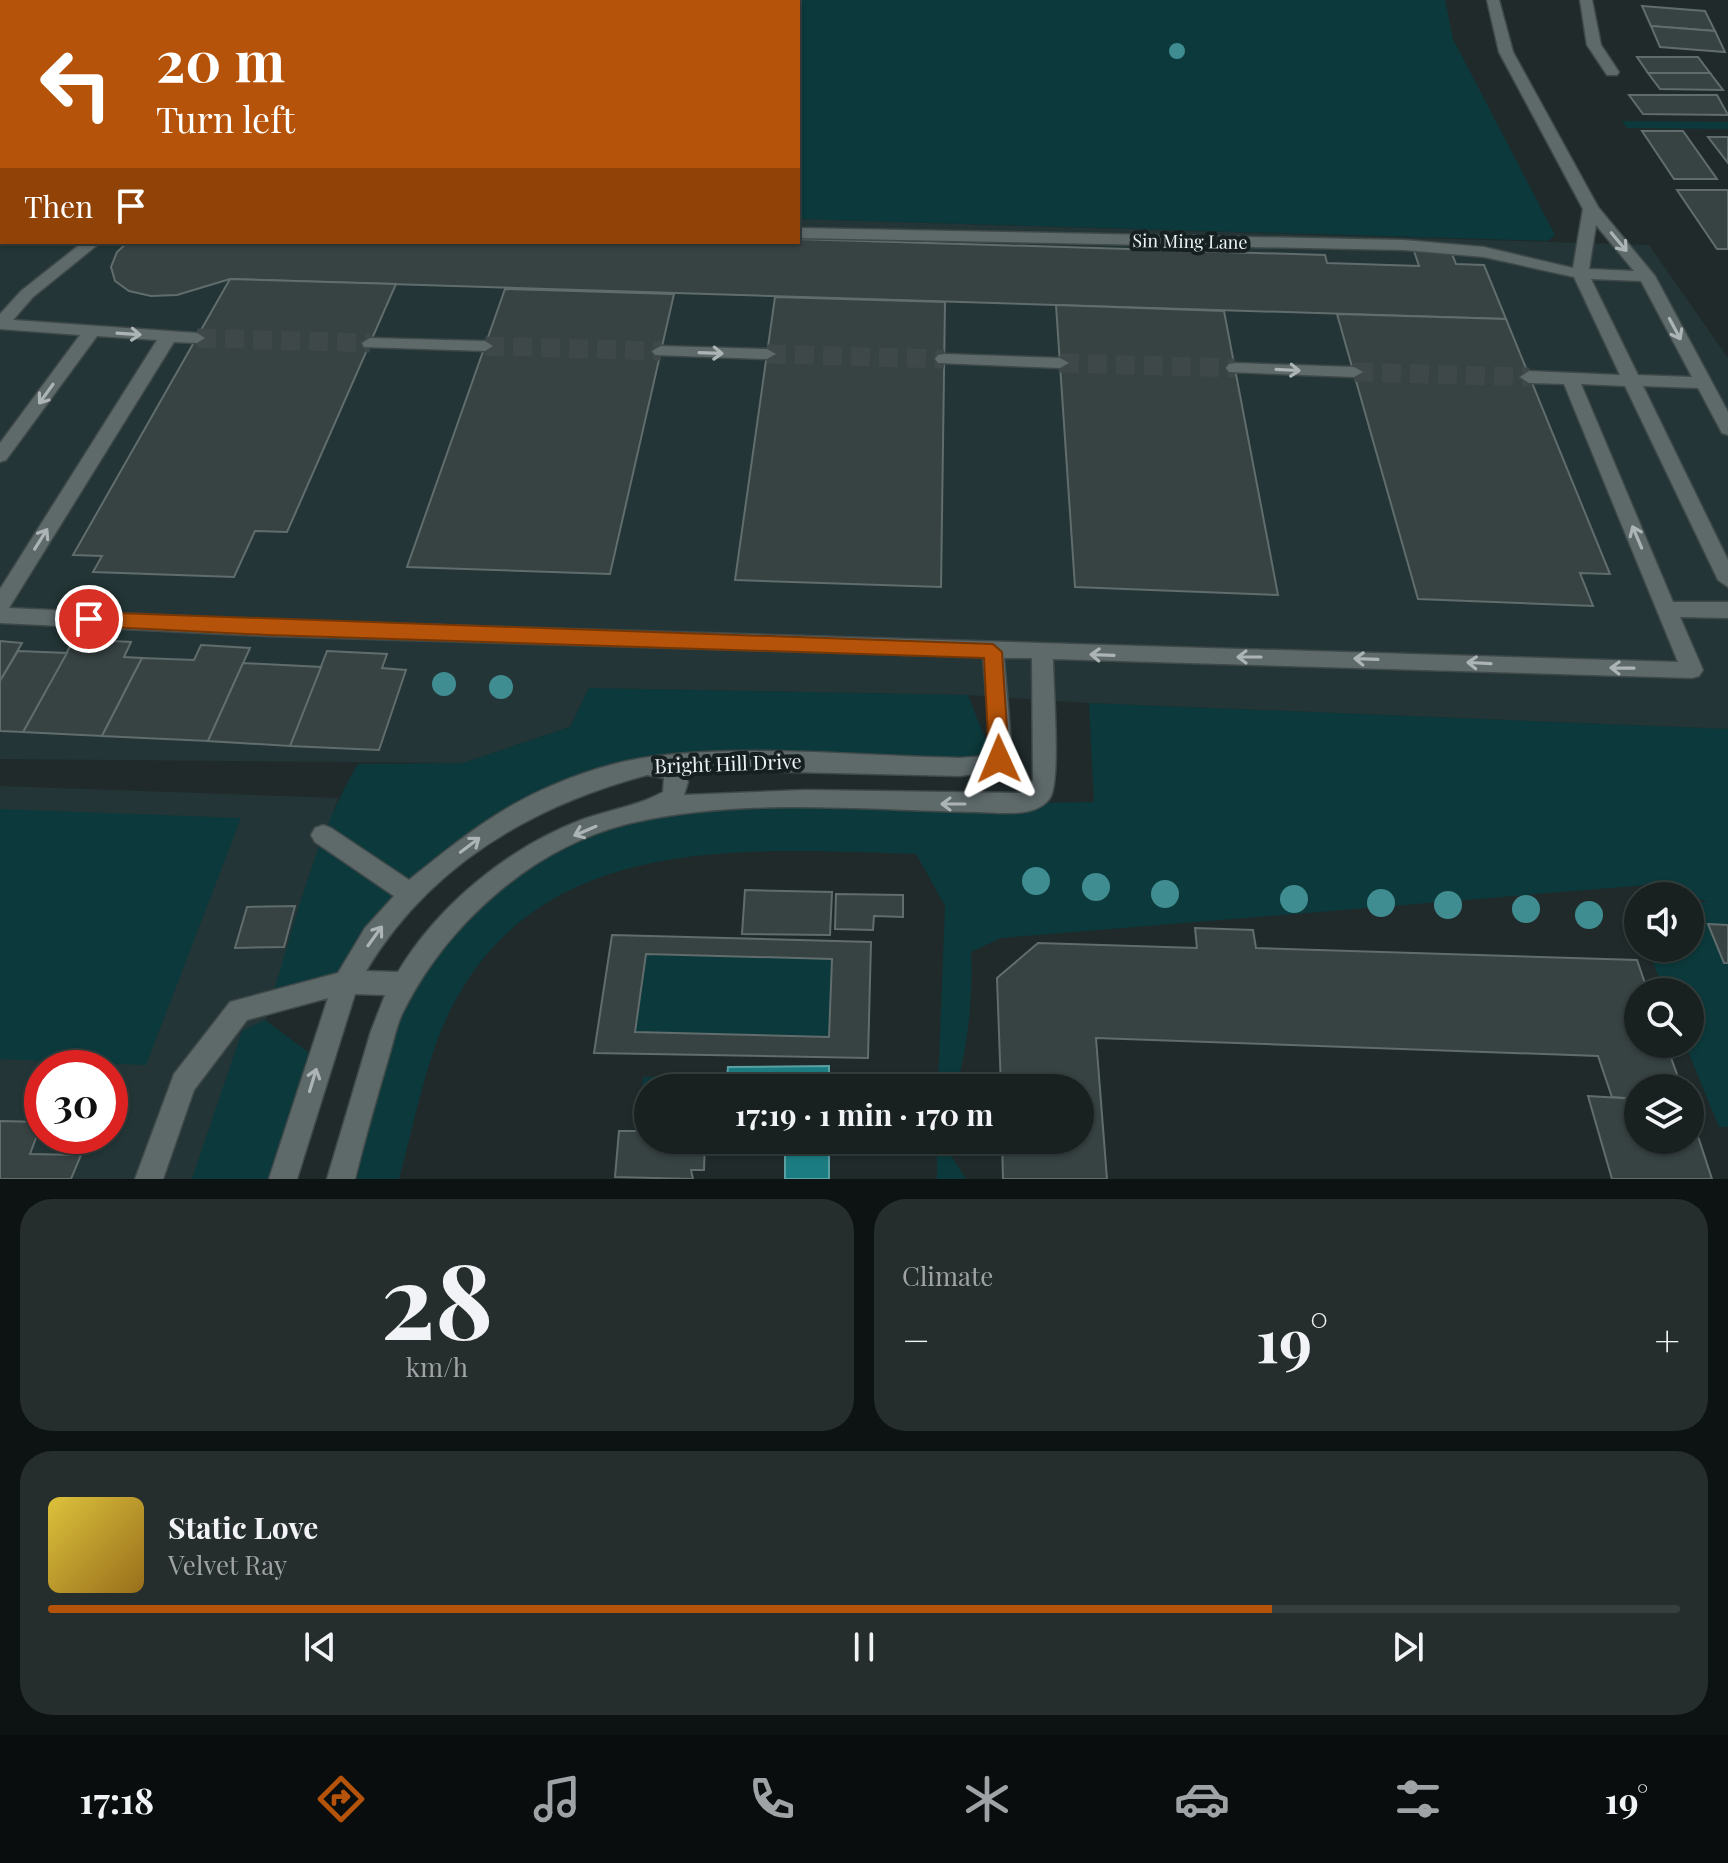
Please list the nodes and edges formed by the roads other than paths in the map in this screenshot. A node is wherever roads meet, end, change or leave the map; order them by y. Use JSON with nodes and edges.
{"nodes":[{"id":1,"x":1493,"y":0,"type":"edge"},
{"id":2,"x":1586,"y":0,"type":"edge"},
{"id":3,"x":1612,"y":72,"type":"dead end"},
{"id":4,"x":1591,"y":209,"type":"junction"},
{"id":5,"x":800,"y":233,"type":"edge"},
{"id":6,"x":90,"y":244,"type":"edge"},
{"id":7,"x":1580,"y":274,"type":"junction"},
{"id":8,"x":1647,"y":276,"type":"junction"},
{"id":9,"x":0,"y":324,"type":"edge"},
{"id":10,"x":91,"y":332,"type":"junction"},
{"id":11,"x":168,"y":337,"type":"junction"},
{"id":12,"x":197,"y":338,"type":"tunnel mouth"},
{"id":13,"x":370,"y":343,"type":"tunnel mouth"},
{"id":14,"x":485,"y":346,"type":"tunnel mouth"},
{"id":15,"x":661,"y":351,"type":"tunnel mouth"},
{"id":16,"x":767,"y":354,"type":"tunnel mouth"},
{"id":17,"x":944,"y":359,"type":"tunnel mouth"},
{"id":18,"x":1060,"y":363,"type":"tunnel mouth"},
{"id":19,"x":1235,"y":368,"type":"tunnel mouth"},
{"id":20,"x":1354,"y":372,"type":"tunnel mouth"},
{"id":21,"x":1529,"y":377,"type":"tunnel mouth"},
{"id":22,"x":1570,"y":378,"type":"junction"},
{"id":23,"x":1631,"y":380,"type":"junction"},
{"id":24,"x":1704,"y":383,"type":"junction"},
{"id":25,"x":1728,"y":429,"type":"edge"},
{"id":26,"x":0,"y":456,"type":"edge"},
{"id":27,"x":1728,"y":580,"type":"edge"},
{"id":28,"x":0,"y":606,"type":"edge"},
{"id":29,"x":1668,"y":609,"type":"junction"},
{"id":30,"x":1728,"y":610,"type":"edge"},
{"id":31,"x":0,"y":615,"type":"edge"},
{"id":32,"x":993,"y":652,"type":"junction"},
{"id":33,"x":1042,"y":653,"type":"junction"},
{"id":34,"x":647,"y":766,"type":"junction"},
{"id":35,"x":627,"y":815,"type":"junction"},
{"id":36,"x":323,"y":835,"type":"dead end"},
{"id":37,"x":410,"y":894,"type":"junction"},
{"id":38,"x":346,"y":982,"type":"junction"},
{"id":39,"x":405,"y":984,"type":"junction"},
{"id":40,"x":149,"y":1179,"type":"edge"},
{"id":41,"x":283,"y":1179,"type":"edge"},
{"id":42,"x":341,"y":1179,"type":"edge"}],
"edges":[{"from":1,"to":4,"type":"street"},
{"from":2,"to":3,"type":"street"},
{"from":4,"to":7,"type":"street"},
{"from":4,"to":8,"type":"street","one_way":true},
{"from":5,"to":7,"type":"street","name":"Sin Ming Lane"},
{"from":6,"to":9,"type":"street"},
{"from":7,"to":8,"type":"street","name":"Sin Ming Lane"},
{"from":7,"to":23,"type":"street"},
{"from":8,"to":24,"type":"street","one_way":true},
{"from":9,"to":10,"type":"street"},
{"from":10,"to":11,"type":"street","one_way":true},
{"from":10,"to":26,"type":"street","one_way":true},
{"from":11,"to":12,"type":"street"},
{"from":28,"to":11,"type":"street","one_way":true},
{"from":13,"to":14,"type":"street"},
{"from":15,"to":16,"type":"street","one_way":true},
{"from":17,"to":18,"type":"street"},
{"from":19,"to":20,"type":"street","one_way":true},
{"from":21,"to":22,"type":"street"},
{"from":22,"to":23,"type":"street"},
{"from":29,"to":22,"type":"street","one_way":true},
{"from":23,"to":24,"type":"street"},
{"from":23,"to":27,"type":"street"},
{"from":24,"to":25,"type":"street"},
{"from":29,"to":30,"type":"street"},
{"from":29,"to":33,"type":"street","one_way":true},
{"from":31,"to":32,"type":"street"},
{"from":32,"to":33,"type":"street"},
{"from":32,"to":34,"type":"street","name":"Bright Hill Drive"},
{"from":33,"to":35,"type":"street","name":"Bright Hill Drive","one_way":true},
{"from":34,"to":35,"type":"street"},
{"from":37,"to":34,"type":"street","name":"Bright Hill Drive","one_way":true},
{"from":35,"to":39,"type":"street","name":"Bright Hill Drive","one_way":true},
{"from":36,"to":37,"type":"street"},
{"from":38,"to":37,"type":"street","name":"Bright Hill Drive","one_way":true},
{"from":38,"to":39,"type":"street"},
{"from":38,"to":40,"type":"street"},
{"from":41,"to":38,"type":"street","name":"Bright Hill Drive","one_way":true},
{"from":39,"to":42,"type":"street","name":"Bright Hill Drive"}]}
